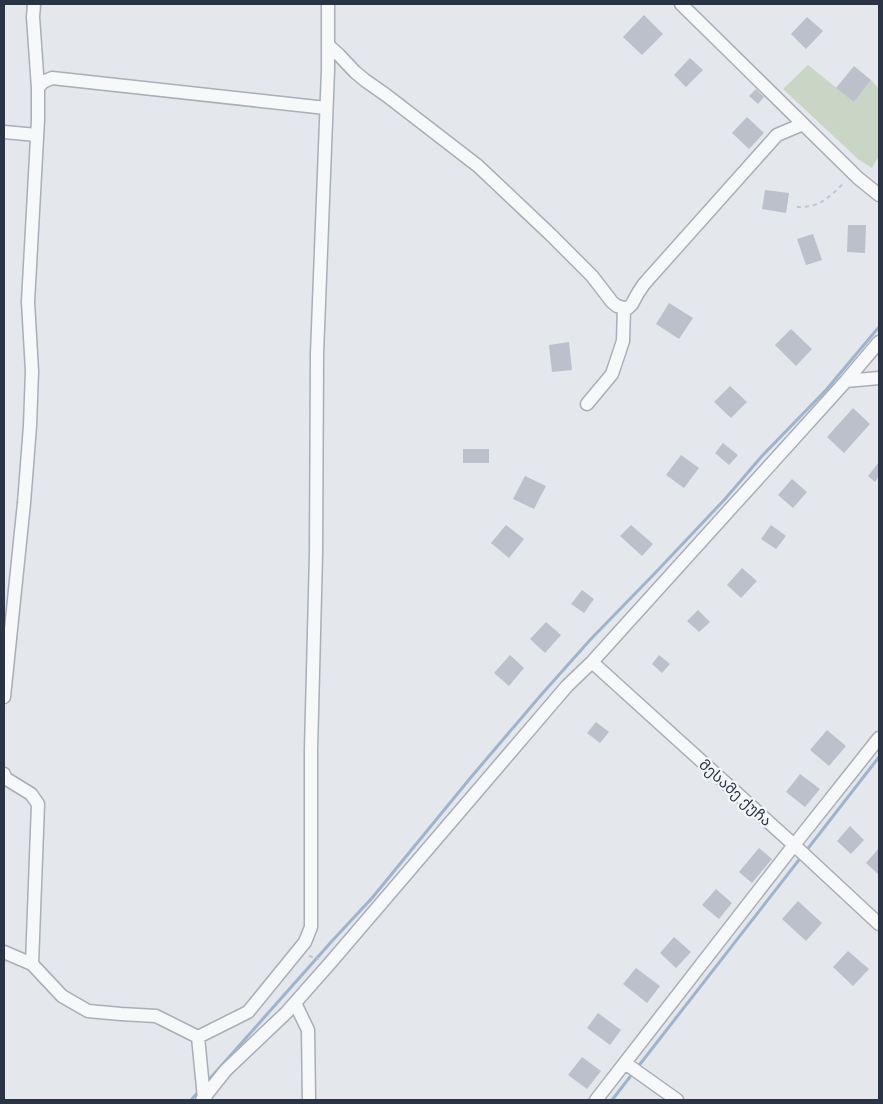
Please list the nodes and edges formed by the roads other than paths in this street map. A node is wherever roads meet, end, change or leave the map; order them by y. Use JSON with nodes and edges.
{"nodes":[{"id":1,"x":34,"y":4,"type":"edge"},
{"id":2,"x":328,"y":4,"type":"edge"},
{"id":3,"x":681,"y":4,"type":"edge"},
{"id":4,"x":328,"y":46,"type":"junction"},
{"id":5,"x":38,"y":88,"type":"junction"},
{"id":6,"x":326,"y":108,"type":"junction"},
{"id":7,"x":804,"y":124,"type":"junction"},
{"id":8,"x":4,"y":132,"type":"edge"},
{"id":9,"x":37,"y":135,"type":"junction"},
{"id":10,"x":879,"y":195,"type":"edge"},
{"id":11,"x":624,"y":308,"type":"junction"},
{"id":12,"x":879,"y":342,"type":"edge"},
{"id":13,"x":879,"y":378,"type":"edge"},
{"id":14,"x":846,"y":381,"type":"junction"},
{"id":15,"x":588,"y":404,"type":"dead end"},
{"id":16,"x":9,"y":601,"type":"edge"},
{"id":17,"x":592,"y":662,"type":"junction"},
{"id":18,"x":4,"y":697,"type":"edge"},
{"id":19,"x":879,"y":738,"type":"edge"},
{"id":20,"x":4,"y":774,"type":"edge"},
{"id":21,"x":794,"y":844,"type":"junction"},
{"id":22,"x":879,"y":924,"type":"edge"},
{"id":23,"x":4,"y":952,"type":"edge"},
{"id":24,"x":32,"y":964,"type":"junction"},
{"id":25,"x":295,"y":1004,"type":"junction"},
{"id":26,"x":198,"y":1037,"type":"junction"},
{"id":27,"x":625,"y":1062,"type":"junction"},
{"id":28,"x":205,"y":1099,"type":"edge"},
{"id":29,"x":309,"y":1100,"type":"edge"},
{"id":30,"x":596,"y":1100,"type":"edge"},
{"id":31,"x":677,"y":1100,"type":"edge"}],
"edges":[{"from":1,"to":5,"type":"street"},
{"from":2,"to":4,"type":"street"},
{"from":3,"to":7,"type":"street"},
{"from":4,"to":6,"type":"street"},
{"from":4,"to":11,"type":"street"},
{"from":5,"to":6,"type":"street"},
{"from":5,"to":9,"type":"street"},
{"from":6,"to":26,"type":"street"},
{"from":7,"to":10,"type":"street"},
{"from":7,"to":11,"type":"street"},
{"from":8,"to":9,"type":"street"},
{"from":9,"to":16,"type":"street"},
{"from":11,"to":15,"type":"street"},
{"from":12,"to":14,"type":"street"},
{"from":13,"to":14,"type":"street"},
{"from":14,"to":17,"type":"street"},
{"from":16,"to":18,"type":"street"},
{"from":17,"to":21,"type":"street","name":"მესამე ქუჩა"},
{"from":17,"to":25,"type":"street"},
{"from":19,"to":21,"type":"street"},
{"from":20,"to":24,"type":"street"},
{"from":21,"to":22,"type":"street","name":"მესამე ქუჩა"},
{"from":21,"to":27,"type":"street"},
{"from":23,"to":24,"type":"street"},
{"from":24,"to":26,"type":"street"},
{"from":25,"to":28,"type":"street"},
{"from":25,"to":29,"type":"street"},
{"from":26,"to":28,"type":"street"},
{"from":27,"to":30,"type":"street"},
{"from":27,"to":31,"type":"street"}]}
